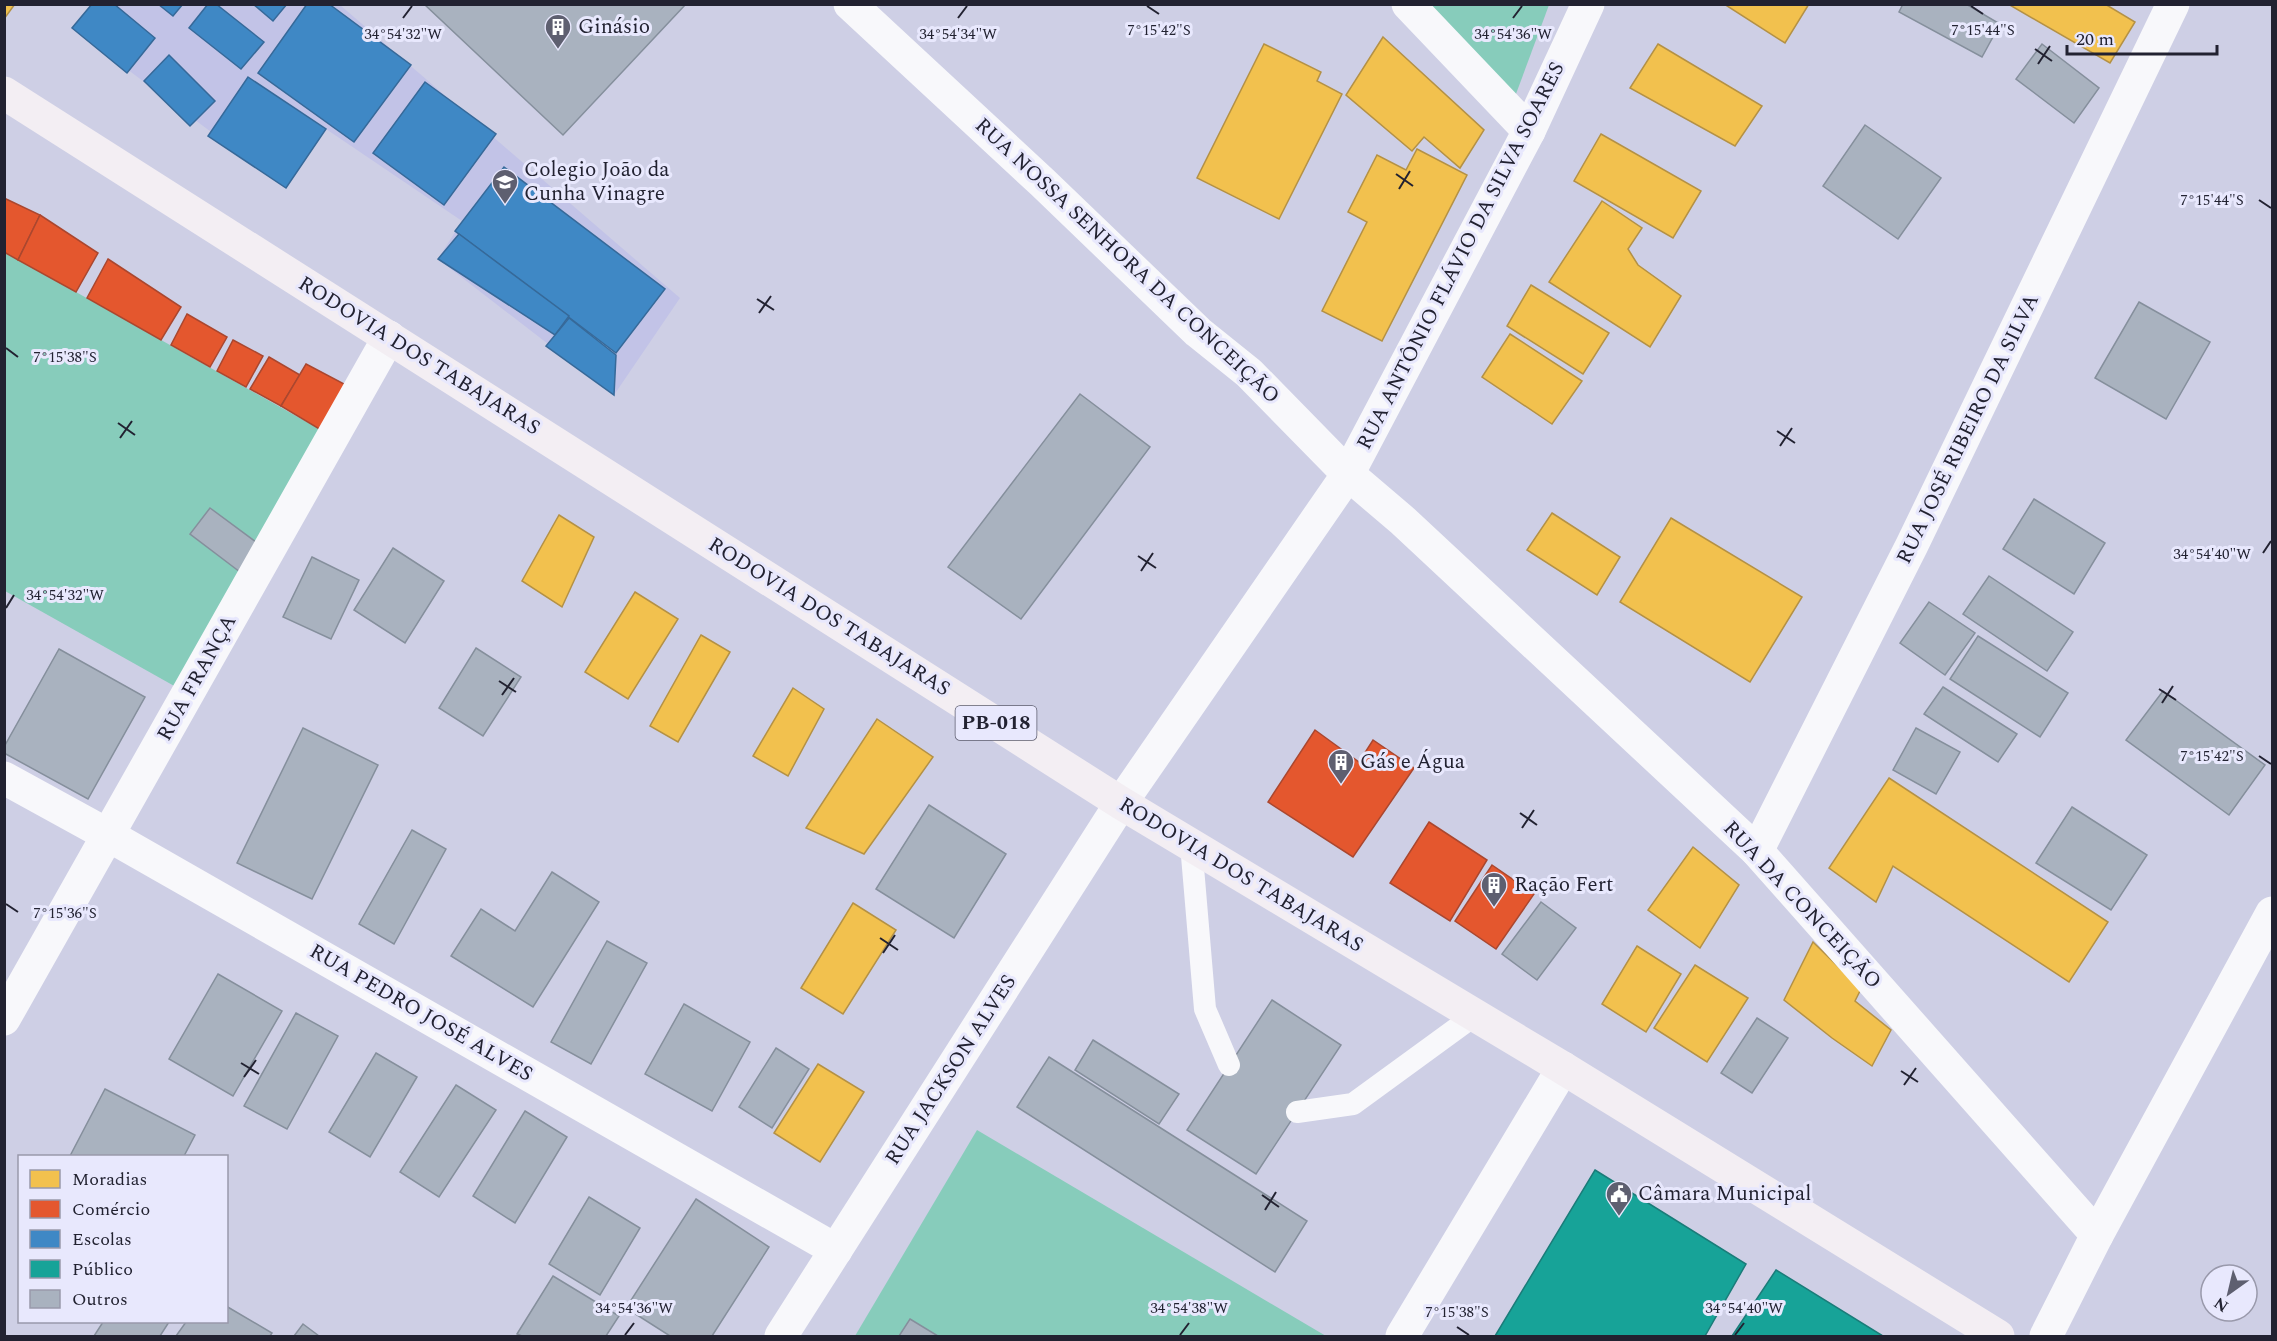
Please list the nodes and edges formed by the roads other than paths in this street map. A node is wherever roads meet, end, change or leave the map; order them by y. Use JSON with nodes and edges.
{"nodes":[{"id":1,"x":850,"y":4,"type":"edge"},
{"id":2,"x":1408,"y":4,"type":"edge"},
{"id":3,"x":1588,"y":4,"type":"edge"},
{"id":4,"x":2173,"y":4,"type":"edge"},
{"id":5,"x":4,"y":93,"type":"edge"},
{"id":6,"x":1529,"y":131,"type":"junction"},
{"id":7,"x":389,"y":337,"type":"junction"},
{"id":8,"x":1348,"y":474,"type":"junction"},
{"id":9,"x":1402,"y":520,"type":"joint"},
{"id":10,"x":4,"y":778,"type":"edge"},
{"id":11,"x":1121,"y":803,"type":"junction"},
{"id":12,"x":108,"y":835,"type":"junction"},
{"id":13,"x":1191,"y":844,"type":"junction"},
{"id":14,"x":1757,"y":851,"type":"junction"},
{"id":15,"x":2272,"y":913,"type":"edge"},
{"id":16,"x":1474,"y":1015,"type":"junction"},
{"id":17,"x":4,"y":1019,"type":"edge"},
{"id":18,"x":1229,"y":1065,"type":"dead end"},
{"id":19,"x":1563,"y":1068,"type":"junction"},
{"id":20,"x":1297,"y":1112,"type":"dead end"},
{"id":21,"x":2097,"y":1235,"type":"junction"},
{"id":22,"x":836,"y":1250,"type":"junction"},
{"id":23,"x":781,"y":1336,"type":"edge"},
{"id":24,"x":1402,"y":1336,"type":"edge"},
{"id":25,"x":1998,"y":1336,"type":"edge"},
{"id":26,"x":2046,"y":1336,"type":"edge"}],
"edges":[{"from":1,"to":8,"type":"street","name":"RUA NOSSA SENHORA DA CONCEIÇÃO"},
{"from":2,"to":6,"type":"street"},
{"from":3,"to":6,"type":"street","name":"RUA ANTÔNIO FLÁVIO DA SILVA SOARES"},
{"from":4,"to":14,"type":"street","name":"RUA JOSÉ RIBEIRO DA SILVA"},
{"from":5,"to":7,"type":"main road","name":"RODOVIA DOS TABAJARAS","number":"PB-018"},
{"from":6,"to":8,"type":"street","name":"RUA ANTÔNIO FLÁVIO DA SILVA SOARES"},
{"from":7,"to":11,"type":"main road","name":"RODOVIA DOS TABAJARAS","number":"PB-018"},
{"from":7,"to":12,"type":"street","name":"RUA FRANÇA"},
{"from":8,"to":9,"type":"street","name":"RUA NOSSA SENHORA DA CONCEIÇÃO"},
{"from":8,"to":11,"type":"street","name":"RUA ANTÔNIO FLÁVIO DA SILVA SOARES"},
{"from":9,"to":14,"type":"street","name":"RUA DA CONCEIÇÃO"},
{"from":10,"to":12,"type":"street","name":"RUA PEDRO JOSÉ ALVES"},
{"from":11,"to":13,"type":"main road","name":"RODOVIA DOS TABAJARAS","number":"PB-018"},
{"from":11,"to":22,"type":"street","name":"RUA JACKSON ALVES"},
{"from":12,"to":17,"type":"street","name":"RUA FRANÇA"},
{"from":12,"to":22,"type":"street","name":"RUA PEDRO JOSÉ ALVES"},
{"from":13,"to":16,"type":"main road","name":"RODOVIA DOS TABAJARAS","number":"PB-018"},
{"from":13,"to":18,"type":"lane"},
{"from":14,"to":21,"type":"street","name":"RUA DA CONCEIÇÃO"},
{"from":15,"to":21,"type":"street"},
{"from":16,"to":19,"type":"main road","name":"RODOVIA DOS TABAJARAS","number":"PB-018"},
{"from":16,"to":20,"type":"lane"},
{"from":19,"to":24,"type":"street"},
{"from":19,"to":25,"type":"main road","name":"RODOVIA DOS TABAJARAS","number":"PB-018"},
{"from":21,"to":26,"type":"street"},
{"from":22,"to":23,"type":"street","name":"RUA JACKSON ALVES"}]}
